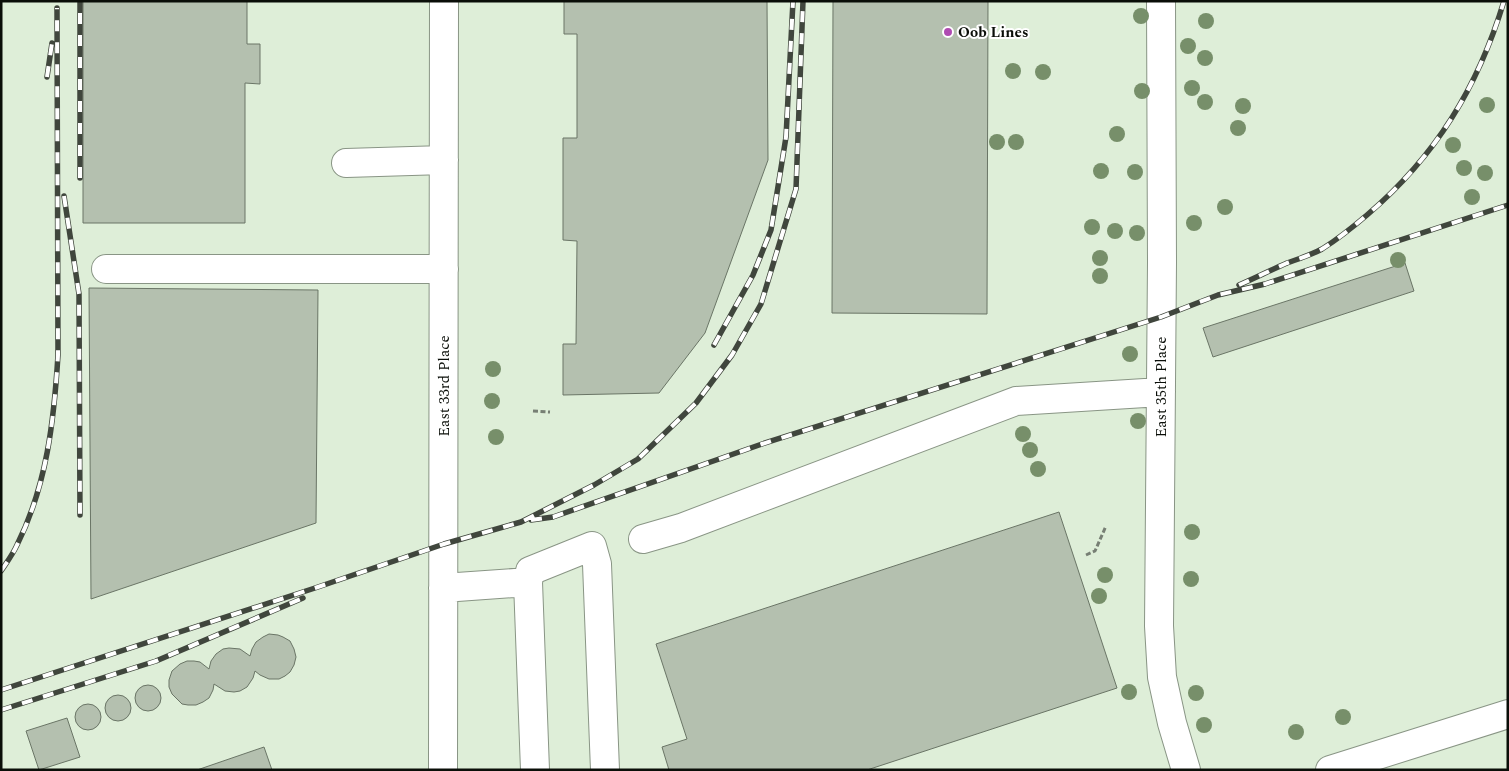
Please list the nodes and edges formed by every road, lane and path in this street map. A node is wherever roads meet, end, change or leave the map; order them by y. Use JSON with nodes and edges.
{"nodes":[{"id":1,"x":444,"y":1,"type":"edge"},
{"id":2,"x":1161,"y":1,"type":"edge"},
{"id":3,"x":444,"y":160,"type":"junction"},
{"id":4,"x":346,"y":163,"type":"dead end"},
{"id":5,"x":106,"y":269,"type":"dead end"},
{"id":6,"x":444,"y":269,"type":"junction"},
{"id":7,"x":1161,"y":392,"type":"junction"},
{"id":8,"x":532,"y":411,"type":"dead end"},
{"id":9,"x":550,"y":412,"type":"dead end"},
{"id":10,"x":1106,"y":526,"type":"dead end"},
{"id":11,"x":643,"y":540,"type":"dead end"},
{"id":12,"x":1086,"y":555,"type":"dead end"},
{"id":13,"x":528,"y":582,"type":"junction"},
{"id":14,"x":444,"y":588,"type":"junction"},
{"id":15,"x":1508,"y":714,"type":"edge"},
{"id":16,"x":443,"y":770,"type":"edge"},
{"id":17,"x":534,"y":770,"type":"edge"},
{"id":18,"x":605,"y":770,"type":"edge"},
{"id":19,"x":1186,"y":770,"type":"edge"},
{"id":20,"x":1330,"y":770,"type":"edge"}],
"edges":[{"from":1,"to":3,"type":"street","name":"East 33rd Place"},
{"from":2,"to":7,"type":"street","name":"East 35th Place"},
{"from":3,"to":4,"type":"street"},
{"from":3,"to":6,"type":"street","name":"East 33rd Place"},
{"from":5,"to":6,"type":"street"},
{"from":6,"to":14,"type":"street","name":"East 33rd Place"},
{"from":7,"to":11,"type":"street"},
{"from":7,"to":19,"type":"street","name":"East 35th Place"},
{"from":8,"to":9,"type":"path"},
{"from":10,"to":12,"type":"path"},
{"from":13,"to":14,"type":"street"},
{"from":13,"to":17,"type":"street"},
{"from":13,"to":18,"type":"street"},
{"from":14,"to":16,"type":"street","name":"East 33rd Place"},
{"from":15,"to":20,"type":"street"}]}
